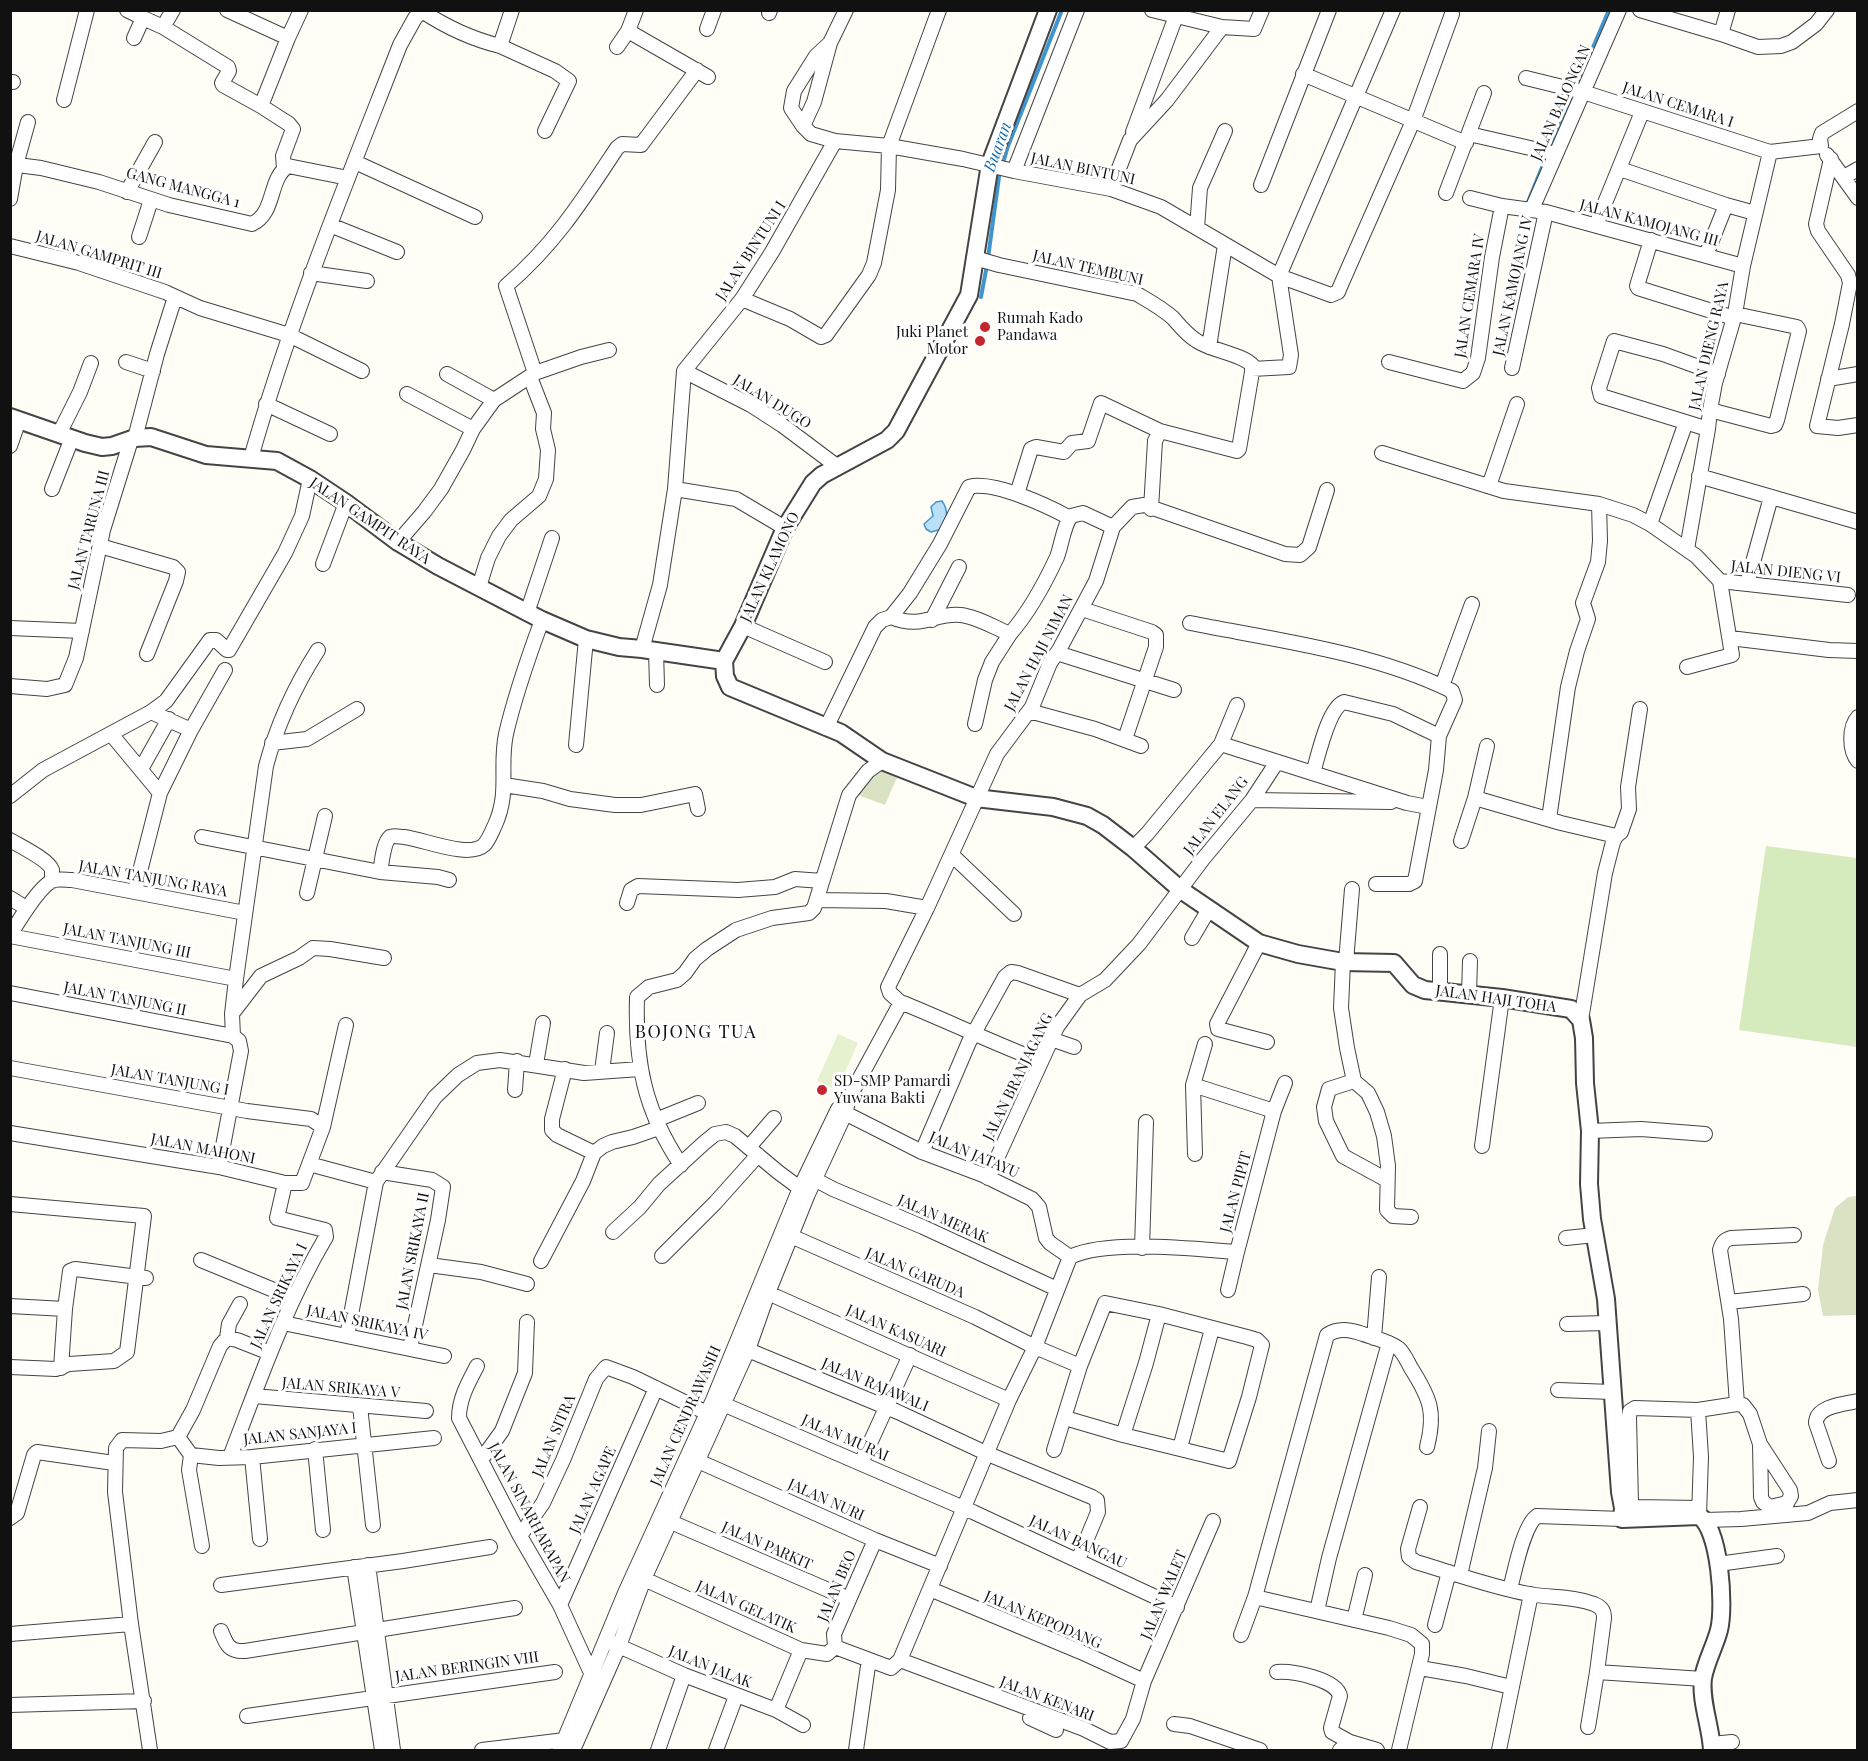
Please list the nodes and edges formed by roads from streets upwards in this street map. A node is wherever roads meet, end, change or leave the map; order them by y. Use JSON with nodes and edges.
{"nodes":[{"id":1,"x":87,"y":10,"type":"edge"},
{"id":2,"x":172,"y":10,"type":"edge"},
{"id":3,"x":227,"y":10,"type":"edge"},
{"id":4,"x":301,"y":10,"type":"edge"},
{"id":5,"x":512,"y":10,"type":"edge"},
{"id":6,"x":636,"y":10,"type":"edge"},
{"id":7,"x":714,"y":10,"type":"edge"},
{"id":8,"x":846,"y":10,"type":"edge"},
{"id":9,"x":939,"y":10,"type":"edge"},
{"id":10,"x":1048,"y":10,"type":"edge"},
{"id":11,"x":1077,"y":10,"type":"edge"},
{"id":12,"x":1152,"y":10,"type":"edge"},
{"id":13,"x":1262,"y":10,"type":"edge"},
{"id":14,"x":1329,"y":10,"type":"edge"},
{"id":15,"x":1393,"y":10,"type":"edge"},
{"id":16,"x":1619,"y":10,"type":"edge"},
{"id":17,"x":1640,"y":10,"type":"edge"},
{"id":18,"x":1728,"y":10,"type":"edge"},
{"id":19,"x":1827,"y":10,"type":"edge"},
{"id":20,"x":422,"y":11,"type":"edge"},
{"id":21,"x":134,"y":13,"type":"edge"},
{"id":22,"x":1452,"y":14,"type":"dead end"},
{"id":23,"x":1176,"y":16,"type":"junction"},
{"id":24,"x":163,"y":27,"type":"junction"},
{"id":25,"x":1222,"y":27,"type":"junction"},
{"id":26,"x":707,"y":30,"type":"dead end"},
{"id":27,"x":628,"y":31,"type":"junction"},
{"id":28,"x":1721,"y":34,"type":"junction"},
{"id":29,"x":135,"y":38,"type":"dead end"},
{"id":30,"x":288,"y":38,"type":"junction"},
{"id":31,"x":830,"y":44,"type":"junction"},
{"id":32,"x":500,"y":46,"type":"junction"},
{"id":33,"x":617,"y":47,"type":"dead end"},
{"id":34,"x":1303,"y":74,"type":"junction"},
{"id":35,"x":1526,"y":78,"type":"dead end"},
{"id":36,"x":1578,"y":91,"type":"junction"},
{"id":37,"x":1484,"y":93,"type":"dead end"},
{"id":38,"x":1356,"y":96,"type":"junction"},
{"id":39,"x":64,"y":100,"type":"dead end"},
{"id":40,"x":261,"y":106,"type":"junction"},
{"id":41,"x":1857,"y":111,"type":"edge"},
{"id":42,"x":1642,"y":112,"type":"junction"},
{"id":43,"x":1413,"y":121,"type":"junction"},
{"id":44,"x":28,"y":122,"type":"dead end"},
{"id":45,"x":803,"y":126,"type":"junction"},
{"id":46,"x":544,"y":131,"type":"dead end"},
{"id":47,"x":1225,"y":131,"type":"dead end"},
{"id":48,"x":1468,"y":138,"type":"junction"},
{"id":49,"x":1130,"y":140,"type":"junction"},
{"id":50,"x":835,"y":141,"type":"junction"},
{"id":51,"x":155,"y":142,"type":"dead end"},
{"id":52,"x":889,"y":146,"type":"junction"},
{"id":53,"x":1821,"y":146,"type":"junction"},
{"id":54,"x":1770,"y":152,"type":"junction"},
{"id":55,"x":1551,"y":153,"type":"junction"},
{"id":56,"x":1831,"y":159,"type":"junction"},
{"id":57,"x":355,"y":162,"type":"junction"},
{"id":58,"x":14,"y":165,"type":"edge"},
{"id":59,"x":1003,"y":167,"type":"junction"},
{"id":60,"x":284,"y":168,"type":"junction"},
{"id":61,"x":1620,"y":169,"type":"junction"},
{"id":62,"x":1857,"y":169,"type":"edge"},
{"id":63,"x":1844,"y":177,"type":"junction"},
{"id":64,"x":348,"y":178,"type":"junction"},
{"id":65,"x":1261,"y":185,"type":"dead end"},
{"id":66,"x":1111,"y":189,"type":"junction"},
{"id":67,"x":127,"y":192,"type":"junction"},
{"id":68,"x":1446,"y":192,"type":"dead end"},
{"id":69,"x":1470,"y":198,"type":"dead end"},
{"id":70,"x":1857,"y":198,"type":"edge"},
{"id":71,"x":10,"y":199,"type":"edge"},
{"id":72,"x":151,"y":200,"type":"junction"},
{"id":73,"x":1726,"y":205,"type":"junction"},
{"id":74,"x":1502,"y":206,"type":"junction"},
{"id":75,"x":1539,"y":210,"type":"junction"},
{"id":76,"x":1755,"y":213,"type":"junction"},
{"id":77,"x":475,"y":217,"type":"dead end"},
{"id":78,"x":330,"y":225,"type":"junction"},
{"id":79,"x":1596,"y":225,"type":"junction"},
{"id":80,"x":1197,"y":228,"type":"junction"},
{"id":81,"x":139,"y":237,"type":"dead end"},
{"id":82,"x":1651,"y":240,"type":"junction"},
{"id":83,"x":1225,"y":245,"type":"junction"},
{"id":84,"x":10,"y":246,"type":"edge"},
{"id":85,"x":397,"y":252,"type":"dead end"},
{"id":86,"x":1706,"y":255,"type":"junction"},
{"id":87,"x":984,"y":261,"type":"junction"},
{"id":88,"x":1743,"y":266,"type":"junction"},
{"id":89,"x":311,"y":273,"type":"junction"},
{"id":90,"x":1280,"y":276,"type":"junction"},
{"id":91,"x":367,"y":281,"type":"dead end"},
{"id":92,"x":175,"y":297,"type":"junction"},
{"id":93,"x":742,"y":299,"type":"junction"},
{"id":94,"x":1735,"y":316,"type":"junction"},
{"id":95,"x":1857,"y":322,"type":"edge"},
{"id":96,"x":1842,"y":324,"type":"junction"},
{"id":97,"x":289,"y":334,"type":"junction"},
{"id":98,"x":1209,"y":347,"type":"junction"},
{"id":99,"x":609,"y":350,"type":"dead end"},
{"id":100,"x":126,"y":362,"type":"dead end"},
{"id":101,"x":1389,"y":362,"type":"dead end"},
{"id":102,"x":91,"y":363,"type":"dead end"},
{"id":103,"x":1250,"y":365,"type":"junction"},
{"id":104,"x":1512,"y":368,"type":"dead end"},
{"id":105,"x":153,"y":371,"type":"junction"},
{"id":106,"x":362,"y":371,"type":"dead end"},
{"id":107,"x":684,"y":371,"type":"junction"},
{"id":108,"x":447,"y":374,"type":"dead end"},
{"id":109,"x":1718,"y":374,"type":"junction"},
{"id":110,"x":1857,"y":374,"type":"edge"},
{"id":111,"x":532,"y":375,"type":"junction"},
{"id":112,"x":1828,"y":379,"type":"junction"},
{"id":113,"x":407,"y":394,"type":"dead end"},
{"id":114,"x":494,"y":400,"type":"junction"},
{"id":115,"x":266,"y":404,"type":"junction"},
{"id":116,"x":1517,"y":404,"type":"dead end"},
{"id":117,"x":1710,"y":410,"type":"junction"},
{"id":118,"x":15,"y":419,"type":"edge"},
{"id":119,"x":1686,"y":422,"type":"junction"},
{"id":120,"x":1857,"y":425,"type":"edge"},
{"id":121,"x":473,"y":429,"type":"junction"},
{"id":122,"x":1708,"y":429,"type":"junction"},
{"id":123,"x":1160,"y":431,"type":"junction"},
{"id":124,"x":330,"y":434,"type":"dead end"},
{"id":125,"x":65,"y":436,"type":"junction"},
{"id":126,"x":133,"y":439,"type":"junction"},
{"id":127,"x":10,"y":446,"type":"edge"},
{"id":128,"x":1382,"y":453,"type":"dead end"},
{"id":129,"x":251,"y":458,"type":"junction"},
{"id":130,"x":838,"y":467,"type":"junction"},
{"id":131,"x":1699,"y":476,"type":"junction"},
{"id":132,"x":310,"y":479,"type":"junction"},
{"id":133,"x":1489,"y":486,"type":"junction"},
{"id":134,"x":52,"y":489,"type":"dead end"},
{"id":135,"x":675,"y":489,"type":"junction"},
{"id":136,"x":1327,"y":490,"type":"dead end"},
{"id":137,"x":1017,"y":495,"type":"junction"},
{"id":138,"x":1771,"y":497,"type":"junction"},
{"id":139,"x":346,"y":502,"type":"junction"},
{"id":140,"x":1599,"y":504,"type":"junction"},
{"id":141,"x":1151,"y":509,"type":"junction"},
{"id":142,"x":1070,"y":518,"type":"junction"},
{"id":143,"x":1857,"y":522,"type":"edge"},
{"id":144,"x":1650,"y":524,"type":"junction"},
{"id":145,"x":1113,"y":527,"type":"junction"},
{"id":146,"x":785,"y":528,"type":"junction"},
{"id":147,"x":552,"y":537,"type":"dead end"},
{"id":148,"x":398,"y":542,"type":"junction"},
{"id":149,"x":100,"y":546,"type":"junction"},
{"id":150,"x":1687,"y":549,"type":"junction"},
{"id":151,"x":323,"y":564,"type":"dead end"},
{"id":152,"x":959,"y":567,"type":"dead end"},
{"id":153,"x":1720,"y":581,"type":"junction"},
{"id":154,"x":1747,"y":584,"type":"junction"},
{"id":155,"x":480,"y":587,"type":"junction"},
{"id":156,"x":1848,"y":595,"type":"dead end"},
{"id":157,"x":1472,"y":604,"type":"dead end"},
{"id":158,"x":1082,"y":609,"type":"junction"},
{"id":159,"x":891,"y":616,"type":"junction"},
{"id":160,"x":534,"y":617,"type":"junction"},
{"id":161,"x":932,"y":620,"type":"junction"},
{"id":162,"x":1190,"y":623,"type":"dead end"},
{"id":163,"x":743,"y":626,"type":"junction"},
{"id":164,"x":10,"y":628,"type":"edge"},
{"id":165,"x":82,"y":631,"type":"junction"},
{"id":166,"x":1010,"y":634,"type":"junction"},
{"id":167,"x":1730,"y":638,"type":"junction"},
{"id":168,"x":586,"y":639,"type":"junction"},
{"id":169,"x":318,"y":650,"type":"dead end"},
{"id":170,"x":649,"y":650,"type":"junction"},
{"id":171,"x":1857,"y":651,"type":"edge"},
{"id":172,"x":1057,"y":653,"type":"junction"},
{"id":173,"x":147,"y":654,"type":"dead end"},
{"id":174,"x":724,"y":661,"type":"junction"},
{"id":175,"x":825,"y":662,"type":"dead end"},
{"id":176,"x":1687,"y":667,"type":"dead end"},
{"id":177,"x":225,"y":670,"type":"dead end"},
{"id":178,"x":1146,"y":680,"type":"junction"},
{"id":179,"x":657,"y":685,"type":"dead end"},
{"id":180,"x":10,"y":686,"type":"edge"},
{"id":181,"x":1442,"y":686,"type":"junction"},
{"id":182,"x":1174,"y":690,"type":"dead end"},
{"id":183,"x":1237,"y":705,"type":"dead end"},
{"id":184,"x":357,"y":709,"type":"dead end"},
{"id":185,"x":1640,"y":709,"type":"dead end"},
{"id":186,"x":1029,"y":711,"type":"junction"},
{"id":187,"x":151,"y":712,"type":"junction"},
{"id":188,"x":1857,"y":717,"type":"edge"},
{"id":189,"x":169,"y":719,"type":"junction"},
{"id":190,"x":975,"y":724,"type":"dead end"},
{"id":191,"x":826,"y":728,"type":"junction"},
{"id":192,"x":191,"y":730,"type":"junction"},
{"id":193,"x":111,"y":734,"type":"junction"},
{"id":194,"x":1439,"y":736,"type":"junction"},
{"id":195,"x":1125,"y":740,"type":"junction"},
{"id":196,"x":272,"y":743,"type":"junction"},
{"id":197,"x":1221,"y":744,"type":"junction"},
{"id":198,"x":576,"y":745,"type":"dead end"},
{"id":199,"x":1141,"y":746,"type":"dead end"},
{"id":200,"x":1487,"y":746,"type":"dead end"},
{"id":201,"x":882,"y":761,"type":"junction"},
{"id":202,"x":1857,"y":761,"type":"edge"},
{"id":203,"x":1277,"y":762,"type":"junction"},
{"id":204,"x":141,"y":770,"type":"junction"},
{"id":205,"x":1313,"y":773,"type":"junction"},
{"id":206,"x":504,"y":785,"type":"junction"},
{"id":207,"x":160,"y":793,"type":"junction"},
{"id":208,"x":10,"y":796,"type":"edge"},
{"id":209,"x":976,"y":798,"type":"junction"},
{"id":210,"x":1475,"y":798,"type":"junction"},
{"id":211,"x":1252,"y":800,"type":"junction"},
{"id":212,"x":1407,"y":803,"type":"junction"},
{"id":213,"x":1428,"y":807,"type":"junction"},
{"id":214,"x":698,"y":809,"type":"dead end"},
{"id":215,"x":325,"y":816,"type":"dead end"},
{"id":216,"x":1550,"y":819,"type":"junction"},
{"id":217,"x":1616,"y":836,"type":"junction"},
{"id":218,"x":202,"y":837,"type":"dead end"},
{"id":219,"x":10,"y":840,"type":"edge"},
{"id":220,"x":1461,"y":841,"type":"dead end"},
{"id":221,"x":253,"y":847,"type":"junction"},
{"id":222,"x":1133,"y":848,"type":"junction"},
{"id":223,"x":952,"y":855,"type":"junction"},
{"id":224,"x":316,"y":860,"type":"junction"},
{"id":225,"x":380,"y":872,"type":"junction"},
{"id":226,"x":449,"y":880,"type":"dead end"},
{"id":227,"x":52,"y":881,"type":"junction"},
{"id":228,"x":822,"y":881,"type":"junction"},
{"id":229,"x":1376,"y":884,"type":"dead end"},
{"id":230,"x":1352,"y":889,"type":"dead end"},
{"id":231,"x":1181,"y":890,"type":"junction"},
{"id":232,"x":135,"y":891,"type":"junction"},
{"id":233,"x":307,"y":893,"type":"dead end"},
{"id":234,"x":10,"y":898,"type":"edge"},
{"id":235,"x":818,"y":900,"type":"junction"},
{"id":236,"x":627,"y":903,"type":"dead end"},
{"id":237,"x":26,"y":908,"type":"junction"},
{"id":238,"x":927,"y":908,"type":"junction"},
{"id":239,"x":1209,"y":909,"type":"junction"},
{"id":240,"x":245,"y":913,"type":"junction"},
{"id":241,"x":1014,"y":914,"type":"dead end"},
{"id":242,"x":10,"y":936,"type":"edge"},
{"id":243,"x":1192,"y":938,"type":"dead end"},
{"id":244,"x":1260,"y":943,"type":"junction"},
{"id":245,"x":1440,"y":954,"type":"dead end"},
{"id":246,"x":384,"y":958,"type":"dead end"},
{"id":247,"x":1470,"y":961,"type":"dead end"},
{"id":248,"x":1344,"y":962,"type":"junction"},
{"id":249,"x":236,"y":979,"type":"junction"},
{"id":250,"x":1440,"y":991,"type":"junction"},
{"id":251,"x":10,"y":993,"type":"edge"},
{"id":252,"x":1469,"y":994,"type":"junction"},
{"id":253,"x":1080,"y":995,"type":"junction"},
{"id":254,"x":1502,"y":998,"type":"junction"},
{"id":255,"x":900,"y":1004,"type":"junction"},
{"id":256,"x":232,"y":1014,"type":"junction"},
{"id":257,"x":1581,"y":1020,"type":"junction"},
{"id":258,"x":543,"y":1023,"type":"dead end"},
{"id":259,"x":346,"y":1025,"type":"dead end"},
{"id":260,"x":607,"y":1033,"type":"dead end"},
{"id":261,"x":974,"y":1034,"type":"junction"},
{"id":262,"x":233,"y":1036,"type":"junction"},
{"id":263,"x":1052,"y":1038,"type":"junction"},
{"id":264,"x":1267,"y":1042,"type":"dead end"},
{"id":265,"x":1205,"y":1044,"type":"dead end"},
{"id":266,"x":1074,"y":1047,"type":"dead end"},
{"id":267,"x":517,"y":1061,"type":"junction"},
{"id":268,"x":1040,"y":1061,"type":"junction"},
{"id":269,"x":536,"y":1064,"type":"junction"},
{"id":270,"x":10,"y":1068,"type":"edge"},
{"id":271,"x":565,"y":1069,"type":"junction"},
{"id":272,"x":640,"y":1069,"type":"junction"},
{"id":273,"x":602,"y":1071,"type":"junction"},
{"id":274,"x":1354,"y":1081,"type":"junction"},
{"id":275,"x":1285,"y":1083,"type":"dead end"},
{"id":276,"x":1193,"y":1085,"type":"junction"},
{"id":277,"x":515,"y":1090,"type":"dead end"},
{"id":278,"x":698,"y":1102,"type":"dead end"},
{"id":279,"x":229,"y":1107,"type":"junction"},
{"id":280,"x":1274,"y":1111,"type":"junction"},
{"id":281,"x":841,"y":1112,"type":"junction"},
{"id":282,"x":774,"y":1118,"type":"dead end"},
{"id":283,"x":1146,"y":1122,"type":"dead end"},
{"id":284,"x":657,"y":1124,"type":"junction"},
{"id":285,"x":322,"y":1127,"type":"junction"},
{"id":286,"x":1590,"y":1131,"type":"junction"},
{"id":287,"x":10,"y":1133,"type":"edge"},
{"id":288,"x":1705,"y":1134,"type":"dead end"},
{"id":289,"x":1482,"y":1146,"type":"dead end"},
{"id":290,"x":754,"y":1151,"type":"junction"},
{"id":291,"x":922,"y":1152,"type":"junction"},
{"id":292,"x":594,"y":1153,"type":"junction"},
{"id":293,"x":1195,"y":1154,"type":"dead end"},
{"id":294,"x":309,"y":1164,"type":"junction"},
{"id":295,"x":681,"y":1165,"type":"junction"},
{"id":296,"x":219,"y":1167,"type":"junction"},
{"id":297,"x":379,"y":1177,"type":"junction"},
{"id":298,"x":988,"y":1178,"type":"junction"},
{"id":299,"x":816,"y":1179,"type":"junction"},
{"id":300,"x":1387,"y":1180,"type":"junction"},
{"id":301,"x":285,"y":1183,"type":"junction"},
{"id":302,"x":804,"y":1191,"type":"junction"},
{"id":303,"x":10,"y":1204,"type":"edge"},
{"id":304,"x":1411,"y":1217,"type":"dead end"},
{"id":305,"x":613,"y":1232,"type":"dead end"},
{"id":306,"x":787,"y":1234,"type":"junction"},
{"id":307,"x":1595,"y":1235,"type":"junction"},
{"id":308,"x":1794,"y":1235,"type":"dead end"},
{"id":309,"x":1566,"y":1238,"type":"dead end"},
{"id":310,"x":1142,"y":1248,"type":"junction"},
{"id":311,"x":1238,"y":1252,"type":"junction"},
{"id":312,"x":662,"y":1256,"type":"dead end"},
{"id":313,"x":1070,"y":1257,"type":"junction"},
{"id":314,"x":201,"y":1260,"type":"dead end"},
{"id":315,"x":542,"y":1261,"type":"dead end"},
{"id":316,"x":429,"y":1264,"type":"junction"},
{"id":317,"x":141,"y":1277,"type":"junction"},
{"id":318,"x":1378,"y":1277,"type":"dead end"},
{"id":319,"x":527,"y":1284,"type":"dead end"},
{"id":320,"x":1057,"y":1289,"type":"junction"},
{"id":321,"x":1228,"y":1290,"type":"dead end"},
{"id":322,"x":768,"y":1293,"type":"junction"},
{"id":323,"x":1803,"y":1294,"type":"dead end"},
{"id":324,"x":293,"y":1298,"type":"junction"},
{"id":325,"x":1729,"y":1302,"type":"junction"},
{"id":326,"x":240,"y":1304,"type":"dead end"},
{"id":327,"x":10,"y":1306,"type":"edge"},
{"id":328,"x":65,"y":1309,"type":"junction"},
{"id":329,"x":1159,"y":1314,"type":"junction"},
{"id":330,"x":527,"y":1322,"type":"dead end"},
{"id":331,"x":283,"y":1323,"type":"junction"},
{"id":332,"x":1607,"y":1323,"type":"junction"},
{"id":333,"x":1567,"y":1324,"type":"dead end"},
{"id":334,"x":1212,"y":1329,"type":"junction"},
{"id":335,"x":347,"y":1336,"type":"junction"},
{"id":336,"x":227,"y":1338,"type":"junction"},
{"id":337,"x":1374,"y":1338,"type":"junction"},
{"id":338,"x":1389,"y":1343,"type":"junction"},
{"id":339,"x":1035,"y":1347,"type":"junction"},
{"id":340,"x":410,"y":1348,"type":"junction"},
{"id":341,"x":748,"y":1350,"type":"junction"},
{"id":342,"x":270,"y":1353,"type":"junction"},
{"id":343,"x":910,"y":1355,"type":"junction"},
{"id":344,"x":444,"y":1356,"type":"dead end"},
{"id":345,"x":477,"y":1366,"type":"dead end"},
{"id":346,"x":1080,"y":1366,"type":"junction"},
{"id":347,"x":10,"y":1367,"type":"edge"},
{"id":348,"x":61,"y":1368,"type":"junction"},
{"id":349,"x":656,"y":1388,"type":"junction"},
{"id":350,"x":1558,"y":1390,"type":"dead end"},
{"id":351,"x":1612,"y":1392,"type":"junction"},
{"id":352,"x":254,"y":1396,"type":"junction"},
{"id":353,"x":1009,"y":1400,"type":"junction"},
{"id":354,"x":1857,"y":1401,"type":"edge"},
{"id":355,"x":718,"y":1402,"type":"junction"},
{"id":356,"x":1737,"y":1404,"type":"junction"},
{"id":357,"x":360,"y":1406,"type":"junction"},
{"id":358,"x":887,"y":1407,"type":"junction"},
{"id":359,"x":1698,"y":1410,"type":"junction"},
{"id":360,"x":426,"y":1411,"type":"dead end"},
{"id":361,"x":707,"y":1413,"type":"junction"},
{"id":362,"x":1065,"y":1418,"type":"junction"},
{"id":363,"x":1489,"y":1431,"type":"dead end"},
{"id":364,"x":1123,"y":1435,"type":"junction"},
{"id":365,"x":178,"y":1437,"type":"junction"},
{"id":366,"x":434,"y":1438,"type":"dead end"},
{"id":367,"x":364,"y":1444,"type":"junction"},
{"id":368,"x":1760,"y":1444,"type":"dead end"},
{"id":369,"x":1427,"y":1447,"type":"dead end"},
{"id":370,"x":1180,"y":1448,"type":"junction"},
{"id":371,"x":315,"y":1449,"type":"junction"},
{"id":372,"x":1054,"y":1450,"type":"dead end"},
{"id":373,"x":988,"y":1454,"type":"junction"},
{"id":374,"x":190,"y":1455,"type":"junction"},
{"id":375,"x":230,"y":1457,"type":"junction"},
{"id":376,"x":252,"y":1457,"type":"junction"},
{"id":377,"x":481,"y":1460,"type":"junction"},
{"id":378,"x":698,"y":1461,"type":"junction"},
{"id":379,"x":1829,"y":1461,"type":"dead end"},
{"id":380,"x":114,"y":1463,"type":"junction"},
{"id":381,"x":861,"y":1463,"type":"junction"},
{"id":382,"x":1857,"y":1500,"type":"edge"},
{"id":383,"x":1420,"y":1507,"type":"dead end"},
{"id":384,"x":964,"y":1508,"type":"junction"},
{"id":385,"x":1701,"y":1515,"type":"junction"},
{"id":386,"x":10,"y":1518,"type":"edge"},
{"id":387,"x":1622,"y":1519,"type":"junction"},
{"id":388,"x":1213,"y":1521,"type":"dead end"},
{"id":389,"x":671,"y":1522,"type":"junction"},
{"id":390,"x":373,"y":1525,"type":"dead end"},
{"id":391,"x":322,"y":1530,"type":"dead end"},
{"id":392,"x":520,"y":1536,"type":"junction"},
{"id":393,"x":260,"y":1539,"type":"dead end"},
{"id":394,"x":875,"y":1540,"type":"junction"},
{"id":395,"x":202,"y":1546,"type":"dead end"},
{"id":396,"x":490,"y":1547,"type":"dead end"},
{"id":397,"x":1777,"y":1556,"type":"dead end"},
{"id":398,"x":1078,"y":1560,"type":"junction"},
{"id":399,"x":1718,"y":1564,"type":"junction"},
{"id":400,"x":361,"y":1566,"type":"junction"},
{"id":401,"x":940,"y":1566,"type":"junction"},
{"id":402,"x":1454,"y":1574,"type":"junction"},
{"id":403,"x":1365,"y":1575,"type":"dead end"},
{"id":404,"x":644,"y":1580,"type":"junction"},
{"id":405,"x":221,"y":1585,"type":"dead end"},
{"id":406,"x":930,"y":1589,"type":"junction"},
{"id":407,"x":1510,"y":1589,"type":"junction"},
{"id":408,"x":1531,"y":1594,"type":"junction"},
{"id":409,"x":1255,"y":1597,"type":"junction"},
{"id":410,"x":849,"y":1599,"type":"junction"},
{"id":411,"x":560,"y":1605,"type":"junction"},
{"id":412,"x":1177,"y":1607,"type":"junction"},
{"id":413,"x":515,"y":1608,"type":"dead end"},
{"id":414,"x":1317,"y":1611,"type":"junction"},
{"id":415,"x":1354,"y":1620,"type":"junction"},
{"id":416,"x":131,"y":1624,"type":"junction"},
{"id":417,"x":1435,"y":1625,"type":"dead end"},
{"id":418,"x":221,"y":1631,"type":"dead end"},
{"id":419,"x":370,"y":1631,"type":"junction"},
{"id":420,"x":10,"y":1634,"type":"edge"},
{"id":421,"x":1240,"y":1635,"type":"dead end"},
{"id":422,"x":606,"y":1640,"type":"junction"},
{"id":423,"x":619,"y":1646,"type":"junction"},
{"id":424,"x":835,"y":1647,"type":"junction"},
{"id":425,"x":801,"y":1650,"type":"junction"},
{"id":426,"x":901,"y":1664,"type":"junction"},
{"id":427,"x":868,"y":1666,"type":"dead end"},
{"id":428,"x":1420,"y":1668,"type":"junction"},
{"id":429,"x":555,"y":1672,"type":"dead end"},
{"id":430,"x":1277,"y":1672,"type":"dead end"},
{"id":431,"x":1597,"y":1672,"type":"junction"},
{"id":432,"x":684,"y":1675,"type":"junction"},
{"id":433,"x":1703,"y":1679,"type":"junction"},
{"id":434,"x":594,"y":1681,"type":"junction"},
{"id":435,"x":1144,"y":1681,"type":"junction"},
{"id":436,"x":1510,"y":1687,"type":"junction"},
{"id":437,"x":379,"y":1696,"type":"junction"},
{"id":438,"x":736,"y":1696,"type":"junction"},
{"id":439,"x":144,"y":1701,"type":"junction"},
{"id":440,"x":10,"y":1705,"type":"edge"},
{"id":441,"x":776,"y":1710,"type":"junction"},
{"id":442,"x":247,"y":1716,"type":"dead end"},
{"id":443,"x":1174,"y":1724,"type":"dead end"},
{"id":444,"x":803,"y":1725,"type":"dead end"},
{"id":445,"x":1588,"y":1727,"type":"dead end"},
{"id":446,"x":1056,"y":1730,"type":"dead end"},
{"id":447,"x":1732,"y":1742,"type":"dead end"},
{"id":448,"x":1345,"y":1746,"type":"edge"},
{"id":449,"x":566,"y":1747,"type":"edge"},
{"id":450,"x":1712,"y":1747,"type":"edge"},
{"id":451,"x":150,"y":1750,"type":"edge"},
{"id":452,"x":381,"y":1750,"type":"edge"},
{"id":453,"x":393,"y":1750,"type":"edge"},
{"id":454,"x":482,"y":1750,"type":"edge"},
{"id":455,"x":658,"y":1750,"type":"edge"},
{"id":456,"x":716,"y":1750,"type":"edge"},
{"id":457,"x":856,"y":1750,"type":"edge"},
{"id":458,"x":1260,"y":1750,"type":"edge"},
{"id":459,"x":1377,"y":1750,"type":"edge"},
{"id":460,"x":1399,"y":1750,"type":"edge"},
{"id":461,"x":1499,"y":1750,"type":"edge"}],
"edges":[{"from":1,"to":39,"type":"street"},
{"from":2,"to":24,"type":"street"},
{"from":3,"to":30,"type":"street"},
{"from":4,"to":30,"type":"street"},
{"from":5,"to":32,"type":"street"},
{"from":6,"to":27,"type":"street"},
{"from":7,"to":26,"type":"street"},
{"from":8,"to":31,"type":"street"},
{"from":9,"to":52,"type":"street"},
{"from":10,"to":59,"type":"street","name":"JALAN KLAMONO"},
{"from":11,"to":59,"type":"street"},
{"from":12,"to":23,"type":"street"},
{"from":13,"to":25,"type":"street"},
{"from":14,"to":34,"type":"street"},
{"from":15,"to":38,"type":"street"},
{"from":16,"to":36,"type":"street","name":"JALAN BALONGAN"},
{"from":17,"to":28,"type":"street"},
{"from":18,"to":28,"type":"street"},
{"from":19,"to":28,"type":"street"},
{"from":20,"to":32,"type":"street"},
{"from":20,"to":57,"type":"street"},
{"from":21,"to":24,"type":"street"},
{"from":21,"to":29,"type":"street"},
{"from":22,"to":43,"type":"street"},
{"from":23,"to":25,"type":"street"},
{"from":23,"to":49,"type":"street"},
{"from":24,"to":40,"type":"street"},
{"from":25,"to":49,"type":"street"},
{"from":27,"to":33,"type":"street"},
{"from":27,"to":111,"type":"street"},
{"from":30,"to":40,"type":"street"},
{"from":31,"to":45,"type":"street"},
{"from":31,"to":45,"type":"street"},
{"from":32,"to":46,"type":"street"},
{"from":34,"to":38,"type":"street"},
{"from":34,"to":65,"type":"street"},
{"from":35,"to":36,"type":"street","name":"JALAN CEMARA I"},
{"from":36,"to":42,"type":"street","name":"JALAN CEMARA I"},
{"from":36,"to":55,"type":"street","name":"JALAN BALONGAN"},
{"from":37,"to":48,"type":"street"},
{"from":38,"to":43,"type":"street"},
{"from":38,"to":90,"type":"street"},
{"from":40,"to":60,"type":"street"},
{"from":41,"to":53,"type":"street"},
{"from":42,"to":54,"type":"street","name":"JALAN CEMARA I"},
{"from":42,"to":61,"type":"street"},
{"from":43,"to":48,"type":"street"},
{"from":43,"to":90,"type":"street","name":"JALAN BINTUNI"},
{"from":44,"to":58,"type":"street"},
{"from":45,"to":50,"type":"street","name":"JALAN BINTUNI"},
{"from":47,"to":80,"type":"street"},
{"from":48,"to":55,"type":"street"},
{"from":48,"to":68,"type":"street"},
{"from":49,"to":66,"type":"street"},
{"from":50,"to":52,"type":"street","name":"JALAN BINTUNI"},
{"from":50,"to":93,"type":"street","name":"JALAN BINTUNI I"},
{"from":51,"to":67,"type":"street"},
{"from":52,"to":59,"type":"street","name":"JALAN BINTUNI"},
{"from":52,"to":93,"type":"street"},
{"from":53,"to":54,"type":"street","name":"JALAN CEMARA I"},
{"from":53,"to":56,"type":"street"},
{"from":54,"to":76,"type":"street","name":"JALAN DIENG RAYA"},
{"from":55,"to":75,"type":"street","name":"JALAN BALONGAN"},
{"from":56,"to":63,"type":"street"},
{"from":56,"to":96,"type":"street"},
{"from":57,"to":64,"type":"street"},
{"from":57,"to":77,"type":"street"},
{"from":58,"to":67,"type":"street","name":"GANG MANGGA 1"},
{"from":58,"to":71,"type":"street"},
{"from":59,"to":66,"type":"street","name":"JALAN BINTUNI"},
{"from":59,"to":87,"type":"street","name":"JALAN KLAMONO"},
{"from":60,"to":64,"type":"street"},
{"from":60,"to":72,"type":"street","name":"GANG MANGGA 1"},
{"from":61,"to":73,"type":"street"},
{"from":61,"to":79,"type":"street"},
{"from":62,"to":63,"type":"street"},
{"from":63,"to":70,"type":"street"},
{"from":64,"to":78,"type":"street"},
{"from":66,"to":80,"type":"street","name":"JALAN BINTUNI"},
{"from":67,"to":72,"type":"street","name":"GANG MANGGA 1"},
{"from":69,"to":74,"type":"street","name":"JALAN KAMOJANG III"},
{"from":72,"to":81,"type":"street"},
{"from":73,"to":76,"type":"street"},
{"from":73,"to":86,"type":"street"},
{"from":74,"to":75,"type":"street","name":"JALAN KAMOJANG III"},
{"from":74,"to":101,"type":"street","name":"JALAN CEMARA IV"},
{"from":75,"to":79,"type":"street","name":"JALAN KAMOJANG III"},
{"from":75,"to":104,"type":"street","name":"JALAN KAMOJANG IV"},
{"from":76,"to":88,"type":"street","name":"JALAN DIENG RAYA"},
{"from":78,"to":85,"type":"street"},
{"from":78,"to":89,"type":"street"},
{"from":79,"to":82,"type":"street","name":"JALAN KAMOJANG III"},
{"from":80,"to":83,"type":"street","name":"JALAN BINTUNI"},
{"from":82,"to":86,"type":"street","name":"JALAN KAMOJANG III"},
{"from":82,"to":94,"type":"street"},
{"from":83,"to":90,"type":"street","name":"JALAN BINTUNI"},
{"from":83,"to":98,"type":"street"},
{"from":84,"to":92,"type":"street","name":"JALAN GAMPRIT III"},
{"from":86,"to":88,"type":"street","name":"JALAN KAMOJANG III"},
{"from":87,"to":98,"type":"street","name":"JALAN TEMBUNI"},
{"from":87,"to":130,"type":"street","name":"JALAN KLAMONO"},
{"from":88,"to":94,"type":"street","name":"JALAN DIENG RAYA"},
{"from":89,"to":91,"type":"street"},
{"from":89,"to":97,"type":"street"},
{"from":90,"to":103,"type":"street"},
{"from":92,"to":97,"type":"street"},
{"from":92,"to":105,"type":"street","name":"JALAN GAMPRIT III"},
{"from":93,"to":107,"type":"street","name":"JALAN BINTUNI I"},
{"from":94,"to":109,"type":"street","name":"JALAN DIENG RAYA"},
{"from":94,"to":117,"type":"street"},
{"from":95,"to":96,"type":"street"},
{"from":96,"to":112,"type":"street"},
{"from":97,"to":106,"type":"street"},
{"from":97,"to":115,"type":"street"},
{"from":98,"to":103,"type":"street","name":"JALAN TEMBUNI"},
{"from":99,"to":111,"type":"street"},
{"from":100,"to":105,"type":"street"},
{"from":102,"to":125,"type":"street"},
{"from":103,"to":123,"type":"street"},
{"from":105,"to":126,"type":"street","name":"JALAN GAMPRIT III"},
{"from":107,"to":130,"type":"street","name":"JALAN DUGO"},
{"from":107,"to":135,"type":"street"},
{"from":108,"to":114,"type":"street"},
{"from":109,"to":117,"type":"street","name":"JALAN DIENG RAYA"},
{"from":109,"to":119,"type":"street"},
{"from":110,"to":112,"type":"street"},
{"from":111,"to":114,"type":"street"},
{"from":111,"to":155,"type":"street"},
{"from":112,"to":120,"type":"street"},
{"from":113,"to":121,"type":"street"},
{"from":114,"to":121,"type":"street"},
{"from":115,"to":124,"type":"street"},
{"from":115,"to":129,"type":"street"},
{"from":116,"to":133,"type":"street"},
{"from":117,"to":122,"type":"street","name":"JALAN DIENG RAYA"},
{"from":118,"to":125,"type":"street","name":"JALAN GAMPIT RAYA"},
{"from":118,"to":127,"type":"street"},
{"from":119,"to":122,"type":"street"},
{"from":119,"to":144,"type":"street"},
{"from":121,"to":148,"type":"street"},
{"from":122,"to":131,"type":"street","name":"JALAN DIENG RAYA"},
{"from":123,"to":137,"type":"street"},
{"from":123,"to":141,"type":"street"},
{"from":125,"to":126,"type":"street","name":"JALAN GAMPIT RAYA"},
{"from":125,"to":134,"type":"street"},
{"from":126,"to":129,"type":"street","name":"JALAN GAMPIT RAYA"},
{"from":126,"to":149,"type":"street","name":"JALAN TARUNA III"},
{"from":128,"to":133,"type":"street"},
{"from":129,"to":132,"type":"street","name":"JALAN GAMPIT RAYA"},
{"from":130,"to":146,"type":"street","name":"JALAN KLAMONO"},
{"from":131,"to":138,"type":"street"},
{"from":131,"to":150,"type":"street","name":"JALAN DIENG RAYA"},
{"from":132,"to":139,"type":"street","name":"JALAN GAMPIT RAYA"},
{"from":132,"to":187,"type":"street"},
{"from":133,"to":140,"type":"street"},
{"from":135,"to":146,"type":"street"},
{"from":135,"to":170,"type":"street"},
{"from":136,"to":141,"type":"street"},
{"from":137,"to":142,"type":"street"},
{"from":137,"to":159,"type":"street"},
{"from":138,"to":143,"type":"street"},
{"from":138,"to":154,"type":"street"},
{"from":139,"to":148,"type":"street","name":"JALAN GAMPIT RAYA"},
{"from":139,"to":151,"type":"street"},
{"from":140,"to":144,"type":"street"},
{"from":140,"to":216,"type":"street"},
{"from":141,"to":145,"type":"street","name":"JALAN HAJI NIMAN"},
{"from":142,"to":145,"type":"street"},
{"from":142,"to":166,"type":"street"},
{"from":144,"to":150,"type":"street"},
{"from":145,"to":158,"type":"street","name":"JALAN HAJI NIMAN"},
{"from":146,"to":163,"type":"street","name":"JALAN KLAMONO"},
{"from":147,"to":160,"type":"street"},
{"from":148,"to":155,"type":"street","name":"JALAN GAMPIT RAYA"},
{"from":149,"to":165,"type":"street","name":"JALAN TARUNA III"},
{"from":149,"to":173,"type":"street"},
{"from":150,"to":153,"type":"street"},
{"from":152,"to":161,"type":"street"},
{"from":153,"to":154,"type":"street","name":"JALAN DIENG VI"},
{"from":153,"to":167,"type":"street"},
{"from":154,"to":156,"type":"street","name":"JALAN DIENG VI"},
{"from":155,"to":160,"type":"street","name":"JALAN GAMPIT RAYA"},
{"from":157,"to":181,"type":"street"},
{"from":158,"to":172,"type":"street","name":"JALAN HAJI NIMAN"},
{"from":158,"to":178,"type":"street"},
{"from":159,"to":161,"type":"street"},
{"from":159,"to":191,"type":"street"},
{"from":160,"to":168,"type":"street","name":"JALAN GAMPIT RAYA"},
{"from":160,"to":206,"type":"street"},
{"from":161,"to":166,"type":"street"},
{"from":162,"to":181,"type":"street"},
{"from":163,"to":174,"type":"street","name":"JALAN KLAMONO"},
{"from":163,"to":175,"type":"street"},
{"from":164,"to":165,"type":"street"},
{"from":165,"to":180,"type":"street","name":"JALAN TARUNA III"},
{"from":166,"to":190,"type":"street"},
{"from":167,"to":171,"type":"street"},
{"from":167,"to":176,"type":"street"},
{"from":168,"to":170,"type":"street","name":"JALAN GAMPIT RAYA"},
{"from":168,"to":198,"type":"street"},
{"from":169,"to":196,"type":"street"},
{"from":170,"to":174,"type":"street","name":"JALAN GAMPIT RAYA"},
{"from":170,"to":179,"type":"street"},
{"from":172,"to":178,"type":"street"},
{"from":172,"to":186,"type":"street","name":"JALAN HAJI NIMAN"},
{"from":174,"to":191,"type":"street","name":"JALAN HAJI TOHA"},
{"from":177,"to":192,"type":"street"},
{"from":178,"to":182,"type":"street"},
{"from":178,"to":195,"type":"street"},
{"from":181,"to":194,"type":"street"},
{"from":183,"to":197,"type":"street"},
{"from":184,"to":196,"type":"street"},
{"from":185,"to":217,"type":"street"},
{"from":186,"to":195,"type":"street"},
{"from":186,"to":209,"type":"street","name":"JALAN HAJI NIMAN"},
{"from":187,"to":189,"type":"street"},
{"from":187,"to":193,"type":"street"},
{"from":188,"to":202,"type":"street"},
{"from":189,"to":192,"type":"street"},
{"from":189,"to":204,"type":"street"},
{"from":191,"to":201,"type":"street","name":"JALAN HAJI TOHA"},
{"from":192,"to":207,"type":"street"},
{"from":193,"to":204,"type":"street"},
{"from":193,"to":208,"type":"street"},
{"from":194,"to":205,"type":"street"},
{"from":194,"to":213,"type":"street"},
{"from":195,"to":199,"type":"street"},
{"from":196,"to":221,"type":"street"},
{"from":197,"to":203,"type":"street"},
{"from":197,"to":222,"type":"street"},
{"from":200,"to":210,"type":"street"},
{"from":201,"to":209,"type":"street","name":"JALAN HAJI TOHA"},
{"from":201,"to":228,"type":"street"},
{"from":203,"to":205,"type":"street"},
{"from":203,"to":211,"type":"street","name":"JALAN ELANG"},
{"from":204,"to":207,"type":"street"},
{"from":205,"to":212,"type":"street"},
{"from":206,"to":214,"type":"street"},
{"from":206,"to":225,"type":"street"},
{"from":207,"to":232,"type":"street"},
{"from":209,"to":222,"type":"street","name":"JALAN HAJI TOHA"},
{"from":209,"to":223,"type":"street","name":"JALAN HAJI NIMAN"},
{"from":210,"to":216,"type":"street"},
{"from":210,"to":220,"type":"street"},
{"from":211,"to":212,"type":"street"},
{"from":211,"to":231,"type":"street","name":"JALAN ELANG"},
{"from":212,"to":213,"type":"street"},
{"from":213,"to":229,"type":"street"},
{"from":215,"to":224,"type":"street"},
{"from":216,"to":217,"type":"street"},
{"from":217,"to":257,"type":"street"},
{"from":218,"to":221,"type":"street"},
{"from":219,"to":227,"type":"street"},
{"from":221,"to":224,"type":"street"},
{"from":221,"to":240,"type":"street"},
{"from":222,"to":231,"type":"street","name":"JALAN HAJI TOHA"},
{"from":223,"to":238,"type":"street","name":"JALAN HAJI NIMAN"},
{"from":223,"to":241,"type":"street"},
{"from":224,"to":225,"type":"street"},
{"from":224,"to":233,"type":"street"},
{"from":225,"to":226,"type":"street"},
{"from":227,"to":232,"type":"street","name":"JALAN TANJUNG RAYA"},
{"from":227,"to":237,"type":"street"},
{"from":228,"to":235,"type":"street"},
{"from":228,"to":236,"type":"street"},
{"from":230,"to":248,"type":"street"},
{"from":231,"to":239,"type":"street","name":"JALAN HAJI TOHA"},
{"from":231,"to":253,"type":"street","name":"JALAN BRANJAGANG"},
{"from":232,"to":240,"type":"street","name":"JALAN TANJUNG RAYA"},
{"from":234,"to":237,"type":"street"},
{"from":235,"to":238,"type":"street"},
{"from":235,"to":272,"type":"street"},
{"from":237,"to":242,"type":"street"},
{"from":238,"to":255,"type":"street","name":"JALAN HAJI NIMAN"},
{"from":239,"to":243,"type":"street"},
{"from":239,"to":244,"type":"street","name":"JALAN HAJI TOHA"},
{"from":240,"to":249,"type":"street"},
{"from":242,"to":249,"type":"street","name":"JALAN TANJUNG III"},
{"from":244,"to":248,"type":"street","name":"JALAN HAJI TOHA"},
{"from":244,"to":264,"type":"street"},
{"from":245,"to":250,"type":"street"},
{"from":246,"to":256,"type":"street"},
{"from":247,"to":252,"type":"street"},
{"from":248,"to":250,"type":"street","name":"JALAN HAJI TOHA"},
{"from":248,"to":274,"type":"street"},
{"from":249,"to":256,"type":"street"},
{"from":250,"to":252,"type":"street","name":"JALAN HAJI TOHA"},
{"from":251,"to":262,"type":"street","name":"JALAN TANJUNG II"},
{"from":252,"to":254,"type":"street","name":"JALAN HAJI TOHA"},
{"from":253,"to":261,"type":"street"},
{"from":253,"to":263,"type":"street","name":"JALAN BRANJAGANG"},
{"from":254,"to":257,"type":"street","name":"JALAN HAJI TOHA"},
{"from":254,"to":289,"type":"street"},
{"from":255,"to":261,"type":"street"},
{"from":255,"to":281,"type":"street","name":"JALAN CENDRAWASIH"},
{"from":256,"to":262,"type":"street"},
{"from":257,"to":286,"type":"street"},
{"from":258,"to":269,"type":"street"},
{"from":259,"to":285,"type":"street"},
{"from":260,"to":273,"type":"street"},
{"from":261,"to":268,"type":"street"},
{"from":261,"to":291,"type":"street"},
{"from":262,"to":279,"type":"street"},
{"from":263,"to":266,"type":"street"},
{"from":263,"to":268,"type":"street","name":"JALAN BRANJAGANG"},
{"from":265,"to":276,"type":"street"},
{"from":267,"to":269,"type":"street"},
{"from":267,"to":277,"type":"street"},
{"from":267,"to":297,"type":"street"},
{"from":268,"to":298,"type":"street","name":"JALAN BRANJAGANG"},
{"from":269,"to":271,"type":"street"},
{"from":270,"to":279,"type":"street","name":"JALAN TANJUNG I"},
{"from":271,"to":273,"type":"street"},
{"from":271,"to":292,"type":"street"},
{"from":272,"to":273,"type":"street"},
{"from":272,"to":284,"type":"street"},
{"from":274,"to":300,"type":"street"},
{"from":274,"to":300,"type":"street"},
{"from":275,"to":280,"type":"street","name":"JALAN PIPIT"},
{"from":276,"to":280,"type":"street"},
{"from":276,"to":293,"type":"street"},
{"from":278,"to":284,"type":"street"},
{"from":279,"to":285,"type":"street","name":"JALAN TANJUNG I"},
{"from":279,"to":296,"type":"street"},
{"from":280,"to":311,"type":"street","name":"JALAN PIPIT"},
{"from":281,"to":291,"type":"street","name":"JALAN JATAYU"},
{"from":281,"to":299,"type":"street","name":"JALAN CENDRAWASIH"},
{"from":281,"to":302,"type":"street","name":"JALAN CENDRAWASIH"},
{"from":282,"to":290,"type":"street"},
{"from":283,"to":310,"type":"street"},
{"from":284,"to":292,"type":"street"},
{"from":284,"to":295,"type":"street"},
{"from":285,"to":294,"type":"street"},
{"from":286,"to":288,"type":"street"},
{"from":286,"to":307,"type":"street"},
{"from":287,"to":296,"type":"street","name":"JALAN MAHONI"},
{"from":290,"to":295,"type":"street"},
{"from":290,"to":302,"type":"street"},
{"from":290,"to":312,"type":"street"},
{"from":291,"to":298,"type":"street","name":"JALAN JATAYU"},
{"from":292,"to":315,"type":"street"},
{"from":294,"to":297,"type":"street"},
{"from":294,"to":301,"type":"street"},
{"from":295,"to":305,"type":"street"},
{"from":296,"to":301,"type":"street","name":"JALAN MAHONI"},
{"from":297,"to":316,"type":"street","name":"JALAN SRIKAYA II"},
{"from":297,"to":335,"type":"street"},
{"from":298,"to":313,"type":"street","name":"JALAN JATAYU"},
{"from":299,"to":302,"type":"street","name":"JALAN CENDRAWASIH"},
{"from":299,"to":320,"type":"street","name":"JALAN MERAK"},
{"from":300,"to":304,"type":"street"},
{"from":301,"to":324,"type":"street","name":"JALAN SRIKAYA I"},
{"from":302,"to":306,"type":"street","name":"JALAN CENDRAWASIH"},
{"from":303,"to":317,"type":"street"},
{"from":306,"to":322,"type":"street","name":"JALAN CENDRAWASIH"},
{"from":306,"to":339,"type":"street","name":"JALAN GARUDA"},
{"from":306,"to":355,"type":"street","name":"JALAN CENDRAWASIH"},
{"from":307,"to":309,"type":"street"},
{"from":307,"to":332,"type":"street"},
{"from":308,"to":325,"type":"street"},
{"from":310,"to":311,"type":"street","name":"JALAN PIPIT"},
{"from":310,"to":313,"type":"street","name":"JALAN PIPIT"},
{"from":311,"to":321,"type":"street"},
{"from":313,"to":320,"type":"street"},
{"from":314,"to":324,"type":"street"},
{"from":316,"to":319,"type":"street"},
{"from":316,"to":340,"type":"street","name":"JALAN SRIKAYA II"},
{"from":317,"to":328,"type":"street"},
{"from":317,"to":348,"type":"street"},
{"from":318,"to":337,"type":"street"},
{"from":320,"to":339,"type":"street"},
{"from":322,"to":341,"type":"street","name":"JALAN CENDRAWASIH"},
{"from":322,"to":343,"type":"street","name":"JALAN KASUARI"},
{"from":323,"to":325,"type":"street"},
{"from":324,"to":331,"type":"street","name":"JALAN SRIKAYA I"},
{"from":325,"to":356,"type":"street"},
{"from":326,"to":336,"type":"street"},
{"from":327,"to":328,"type":"street"},
{"from":328,"to":348,"type":"street"},
{"from":329,"to":334,"type":"street"},
{"from":329,"to":346,"type":"street"},
{"from":329,"to":364,"type":"street"},
{"from":330,"to":377,"type":"street"},
{"from":331,"to":335,"type":"street","name":"JALAN SRIKAYA IV"},
{"from":331,"to":342,"type":"street","name":"JALAN SRIKAYA I"},
{"from":332,"to":333,"type":"street"},
{"from":332,"to":351,"type":"street"},
{"from":334,"to":370,"type":"street"},
{"from":334,"to":370,"type":"street"},
{"from":335,"to":340,"type":"street","name":"JALAN SRIKAYA IV"},
{"from":336,"to":342,"type":"street"},
{"from":336,"to":365,"type":"street"},
{"from":337,"to":338,"type":"street"},
{"from":337,"to":409,"type":"street"},
{"from":338,"to":369,"type":"street"},
{"from":338,"to":414,"type":"street"},
{"from":339,"to":346,"type":"street","name":"JALAN GARUDA"},
{"from":339,"to":353,"type":"street"},
{"from":340,"to":344,"type":"street","name":"JALAN SRIKAYA IV"},
{"from":341,"to":355,"type":"street","name":"JALAN CENDRAWASIH"},
{"from":341,"to":358,"type":"street","name":"JALAN RAJAWALI"},
{"from":342,"to":352,"type":"street","name":"JALAN SRIKAYA I"},
{"from":343,"to":353,"type":"street","name":"JALAN KASUARI"},
{"from":343,"to":358,"type":"street"},
{"from":345,"to":377,"type":"street","name":"JALAN SINARHARAPAN"},
{"from":346,"to":362,"type":"street"},
{"from":347,"to":348,"type":"street"},
{"from":349,"to":361,"type":"street"},
{"from":349,"to":392,"type":"street","name":"JALAN SITRA"},
{"from":349,"to":411,"type":"street","name":"JALAN AGAPE"},
{"from":350,"to":351,"type":"street"},
{"from":351,"to":387,"type":"street"},
{"from":352,"to":357,"type":"street","name":"JALAN SRIKAYA V"},
{"from":352,"to":375,"type":"street","name":"JALAN SRIKAYA I"},
{"from":353,"to":373,"type":"street"},
{"from":354,"to":379,"type":"street"},
{"from":355,"to":361,"type":"street","name":"JALAN CENDRAWASIH"},
{"from":355,"to":378,"type":"street","name":"JALAN CENDRAWASIH"},
{"from":355,"to":381,"type":"street","name":"JALAN MURAI"},
{"from":356,"to":359,"type":"street"},
{"from":356,"to":368,"type":"street"},
{"from":357,"to":360,"type":"street","name":"JALAN SRIKAYA V"},
{"from":357,"to":367,"type":"street"},
{"from":358,"to":373,"type":"street","name":"JALAN RAJAWALI"},
{"from":358,"to":381,"type":"street"},
{"from":359,"to":385,"type":"street"},
{"from":359,"to":385,"type":"street"},
{"from":361,"to":422,"type":"street","name":"JALAN CENDRAWASIH"},
{"from":362,"to":364,"type":"street"},
{"from":362,"to":372,"type":"street"},
{"from":363,"to":402,"type":"street"},
{"from":364,"to":370,"type":"street"},
{"from":365,"to":374,"type":"street"},
{"from":365,"to":380,"type":"street"},
{"from":366,"to":367,"type":"street","name":"JALAN SANJAYA I"},
{"from":367,"to":371,"type":"street","name":"JALAN SANJAYA I"},
{"from":367,"to":390,"type":"street"},
{"from":371,"to":376,"type":"street","name":"JALAN SANJAYA I"},
{"from":371,"to":391,"type":"street"},
{"from":373,"to":384,"type":"street"},
{"from":373,"to":398,"type":"street","name":"JALAN RAJAWALI"},
{"from":374,"to":375,"type":"street","name":"JALAN SANJAYA I"},
{"from":374,"to":395,"type":"street"},
{"from":375,"to":376,"type":"street","name":"JALAN SANJAYA I"},
{"from":376,"to":393,"type":"street"},
{"from":377,"to":392,"type":"street","name":"JALAN SINARHARAPAN"},
{"from":378,"to":389,"type":"street","name":"JALAN CENDRAWASIH"},
{"from":378,"to":394,"type":"street","name":"JALAN NURI"},
{"from":380,"to":386,"type":"street"},
{"from":380,"to":416,"type":"street"},
{"from":381,"to":384,"type":"street","name":"JALAN MURAI"},
{"from":382,"to":385,"type":"street"},
{"from":383,"to":402,"type":"street"},
{"from":384,"to":398,"type":"street","name":"JALAN BANGAU"},
{"from":384,"to":401,"type":"street"},
{"from":385,"to":387,"type":"street"},
{"from":385,"to":399,"type":"street"},
{"from":387,"to":407,"type":"street"},
{"from":388,"to":412,"type":"street","name":"JALAN WALET"},
{"from":389,"to":404,"type":"street","name":"JALAN CENDRAWASIH"},
{"from":389,"to":410,"type":"street","name":"JALAN PARKIT"},
{"from":392,"to":411,"type":"street","name":"JALAN SINARHARAPAN"},
{"from":394,"to":401,"type":"street","name":"JALAN NURI"},
{"from":394,"to":410,"type":"street","name":"JALAN BEO"},
{"from":396,"to":400,"type":"street"},
{"from":397,"to":399,"type":"street"},
{"from":398,"to":412,"type":"street","name":"JALAN BANGAU"},
{"from":399,"to":433,"type":"street"},
{"from":400,"to":405,"type":"street"},
{"from":400,"to":419,"type":"street"},
{"from":401,"to":406,"type":"street"},
{"from":402,"to":407,"type":"street"},
{"from":402,"to":417,"type":"street"},
{"from":403,"to":415,"type":"street"},
{"from":404,"to":423,"type":"street","name":"JALAN CENDRAWASIH"},
{"from":404,"to":425,"type":"street","name":"JALAN GELATIK"},
{"from":406,"to":426,"type":"street"},
{"from":406,"to":435,"type":"street","name":"JALAN KEPODANG"},
{"from":407,"to":408,"type":"street"},
{"from":408,"to":431,"type":"street"},
{"from":408,"to":436,"type":"street"},
{"from":409,"to":414,"type":"street"},
{"from":409,"to":421,"type":"street"},
{"from":410,"to":424,"type":"street","name":"JALAN BEO"},
{"from":411,"to":434,"type":"street","name":"JALAN SINARHARAPAN"},
{"from":412,"to":435,"type":"street","name":"JALAN WALET"},
{"from":413,"to":419,"type":"street"},
{"from":414,"to":415,"type":"street"},
{"from":415,"to":428,"type":"street"},
{"from":416,"to":420,"type":"street"},
{"from":416,"to":439,"type":"street"},
{"from":418,"to":419,"type":"street"},
{"from":419,"to":437,"type":"street"},
{"from":422,"to":423,"type":"street","name":"JALAN JALAK"},
{"from":422,"to":434,"type":"street","name":"JALAN CENDRAWASIH"},
{"from":423,"to":432,"type":"street","name":"JALAN JALAK"},
{"from":423,"to":434,"type":"street","name":"JALAN CENDRAWASIH"},
{"from":424,"to":425,"type":"street","name":"JALAN GELATIK"},
{"from":424,"to":426,"type":"street"},
{"from":425,"to":441,"type":"street"},
{"from":426,"to":435,"type":"street","name":"JALAN KENARI"},
{"from":426,"to":446,"type":"street"},
{"from":427,"to":457,"type":"street"},
{"from":428,"to":436,"type":"street"},
{"from":428,"to":460,"type":"street"},
{"from":429,"to":437,"type":"street","name":"JALAN BERINGIN VIII"},
{"from":430,"to":448,"type":"street"},
{"from":431,"to":433,"type":"street"},
{"from":431,"to":445,"type":"street"},
{"from":432,"to":438,"type":"street","name":"JALAN JALAK"},
{"from":432,"to":455,"type":"street"},
{"from":433,"to":450,"type":"street"},
{"from":434,"to":449,"type":"street","name":"JALAN CENDRAWASIH"},
{"from":436,"to":461,"type":"street"},
{"from":437,"to":442,"type":"street","name":"JALAN BERINGIN VIII"},
{"from":437,"to":452,"type":"street"},
{"from":437,"to":453,"type":"street"},
{"from":438,"to":441,"type":"street","name":"JALAN JALAK"},
{"from":438,"to":456,"type":"street"},
{"from":439,"to":440,"type":"street"},
{"from":439,"to":451,"type":"street"},
{"from":441,"to":444,"type":"street","name":"JALAN JALAK"},
{"from":443,"to":458,"type":"street"},
{"from":447,"to":450,"type":"street"},
{"from":448,"to":459,"type":"street"},
{"from":449,"to":454,"type":"street"}]}
